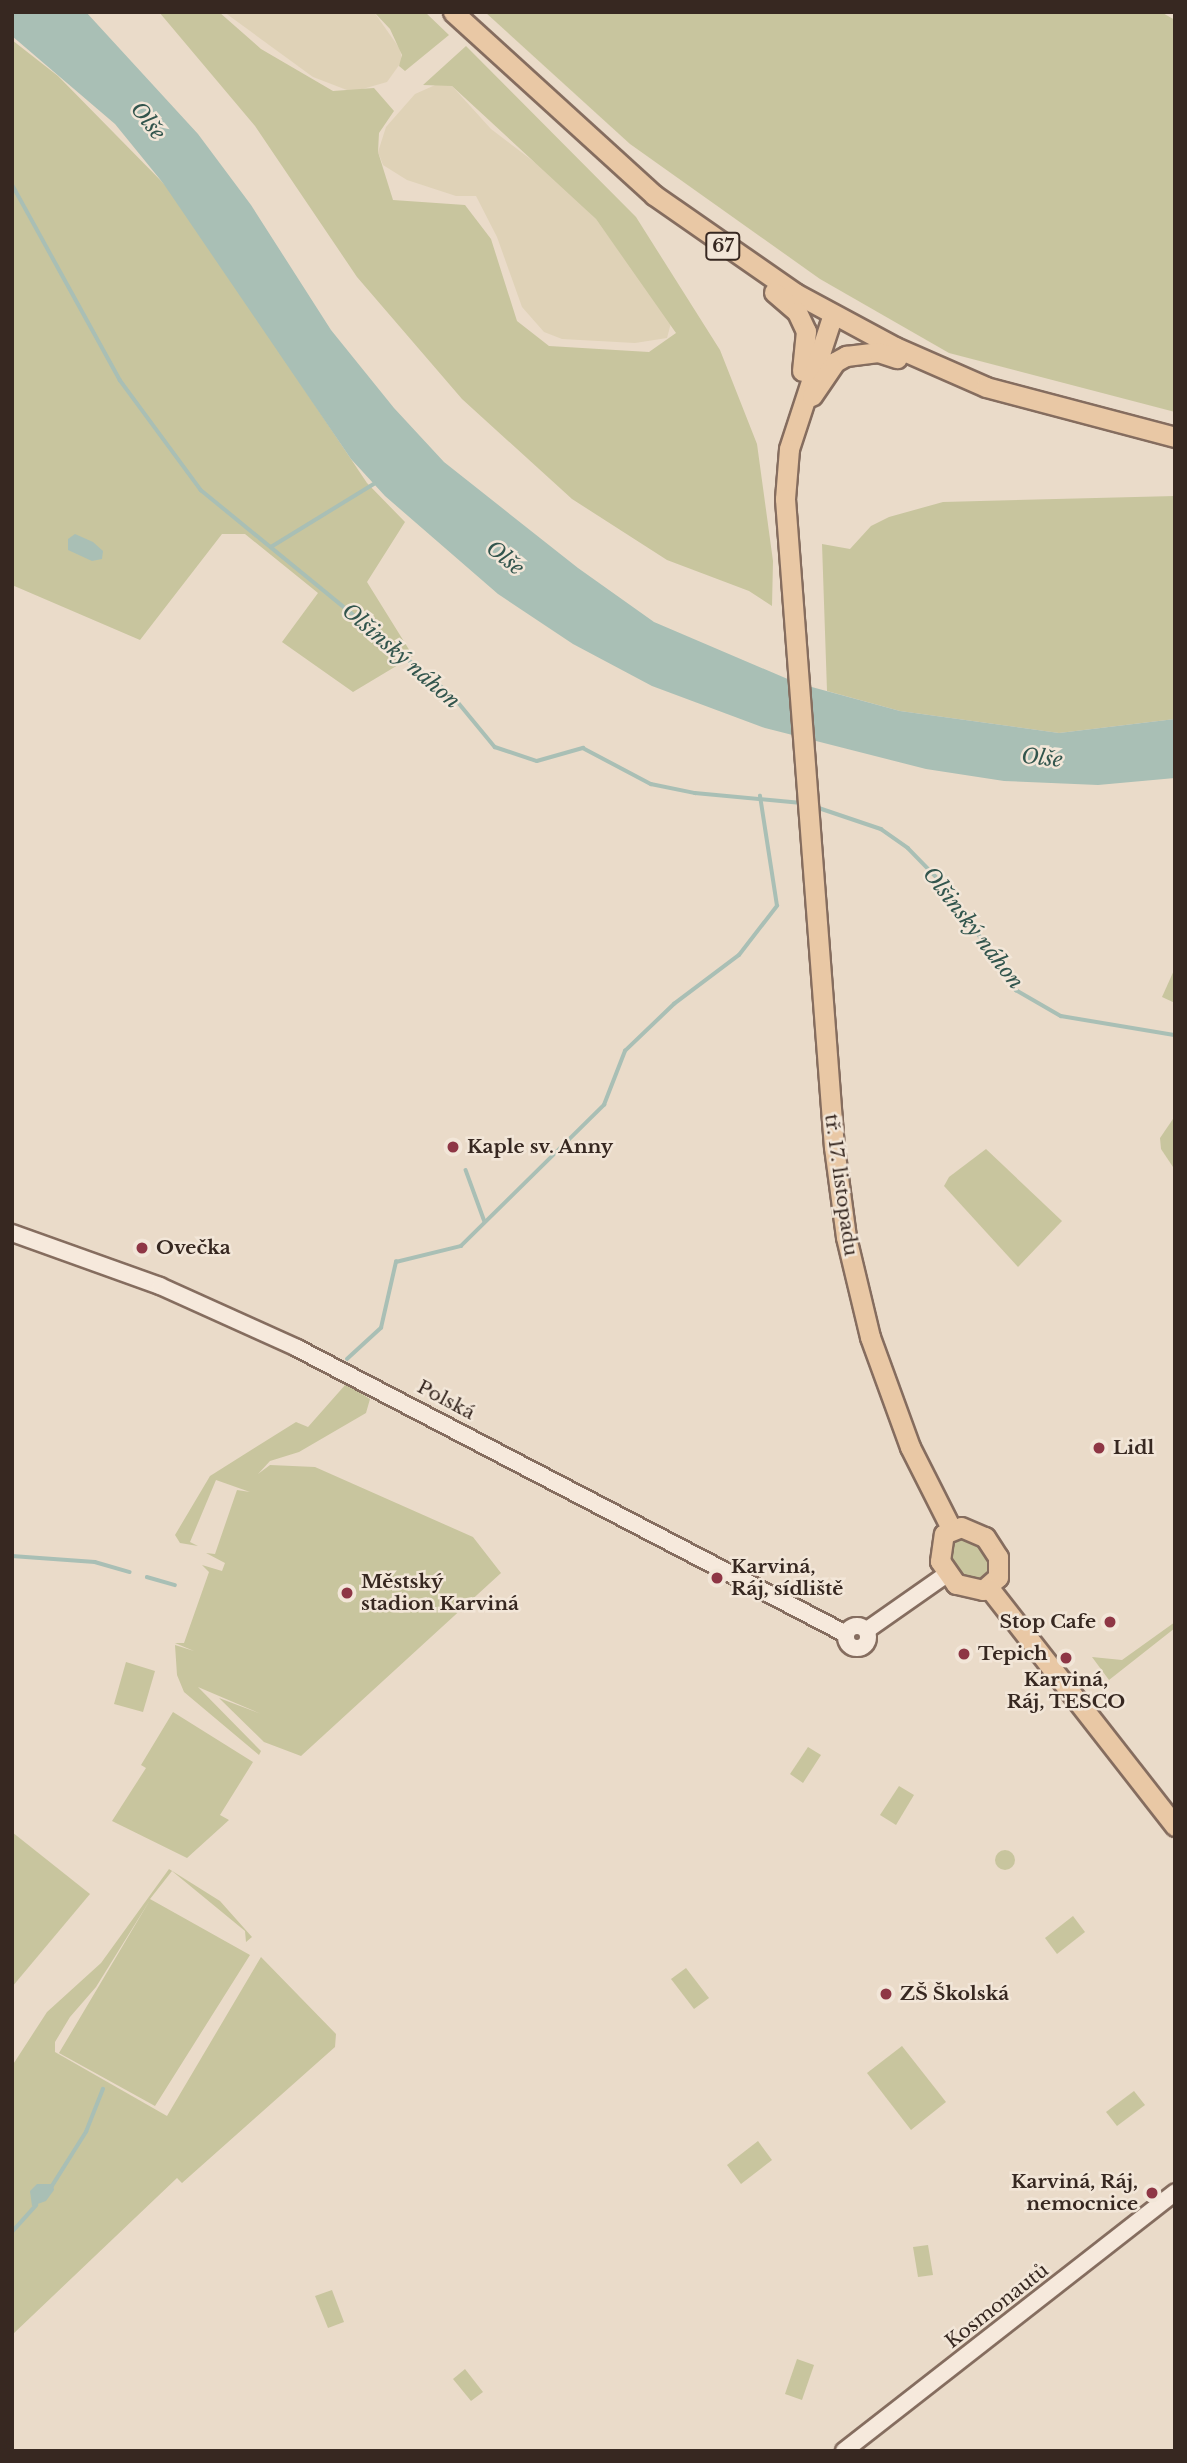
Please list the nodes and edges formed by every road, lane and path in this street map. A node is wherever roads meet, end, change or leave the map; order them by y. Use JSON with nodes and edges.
{"nodes":[{"id":1,"x":453,"y":12,"type":"edge"},
{"id":2,"x":729,"y":250,"type":"junction"},
{"id":3,"x":833,"y":314,"type":"junction"},
{"id":4,"x":966,"y":379,"type":"junction"},
{"id":5,"x":796,"y":424,"type":"junction"},
{"id":6,"x":1175,"y":437,"type":"edge"},
{"id":7,"x":12,"y":1233,"type":"edge"},
{"id":8,"x":951,"y":1528,"type":"junction"},
{"id":9,"x":947,"y":1574,"type":"junction"},
{"id":10,"x":989,"y":1588,"type":"junction"},
{"id":11,"x":1175,"y":1826,"type":"edge"},
{"id":12,"x":1175,"y":2192,"type":"edge"},
{"id":13,"x":844,"y":2451,"type":"edge"}],
"edges":[{"from":1,"to":2,"type":"main road","number":"67"},
{"from":2,"to":3,"type":"main road","number":"67"},
{"from":2,"to":5,"type":"main road"},
{"from":3,"to":4,"type":"main road","number":"67"},
{"from":3,"to":5,"type":"main road"},
{"from":4,"to":5,"type":"main road"},
{"from":4,"to":6,"type":"main road","number":"67"},
{"from":5,"to":8,"type":"main road","name":"tř. 17. listopadu"},
{"from":7,"to":9,"type":"street","name":"Polská"},
{"from":8,"to":9,"type":"main road"},
{"from":8,"to":10,"type":"main road"},
{"from":9,"to":10,"type":"main road"},
{"from":10,"to":11,"type":"main road"},
{"from":12,"to":13,"type":"street","name":"Kosmonautů"}]}
